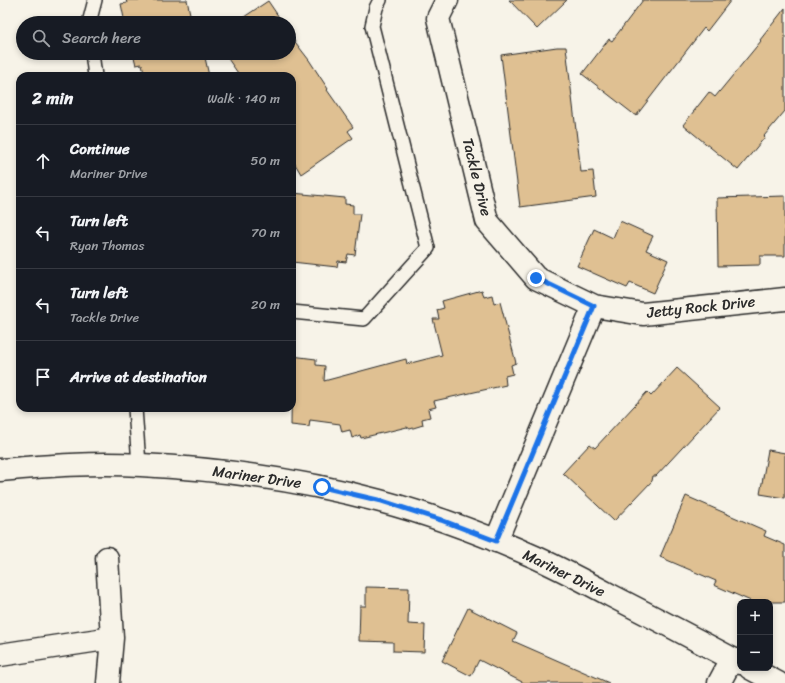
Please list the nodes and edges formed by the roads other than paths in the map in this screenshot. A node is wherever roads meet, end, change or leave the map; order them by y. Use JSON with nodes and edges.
{"nodes":[{"id":1,"x":94,"y":0,"type":"edge"},
{"id":2,"x":380,"y":0,"type":"edge"},
{"id":3,"x":447,"y":0,"type":"edge"},
{"id":4,"x":91,"y":16,"type":"edge"},
{"id":5,"x":93,"y":60,"type":"edge"},
{"id":6,"x":94,"y":72,"type":"edge"},
{"id":7,"x":785,"y":299,"type":"edge"},
{"id":8,"x":594,"y":306,"type":"junction"},
{"id":9,"x":296,"y":312,"type":"edge"},
{"id":10,"x":135,"y":412,"type":"edge"},
{"id":11,"x":139,"y":464,"type":"junction"},
{"id":12,"x":0,"y":470,"type":"edge"},
{"id":13,"x":496,"y":541,"type":"junction"},
{"id":14,"x":106,"y":558,"type":"dead end"},
{"id":15,"x":112,"y":638,"type":"junction"},
{"id":16,"x":0,"y":655,"type":"edge"},
{"id":17,"x":753,"y":672,"type":"edge"},
{"id":18,"x":108,"y":683,"type":"edge"},
{"id":19,"x":719,"y":683,"type":"edge"}],
"edges":[{"from":1,"to":4,"type":"lane"},
{"from":2,"to":9,"type":"lane"},
{"from":3,"to":8,"type":"street","name":"Tackle Drive"},
{"from":5,"to":6,"type":"lane"},
{"from":7,"to":8,"type":"street","name":"Jetty Rock Drive"},
{"from":8,"to":13,"type":"street"},
{"from":10,"to":11,"type":"lane"},
{"from":11,"to":12,"type":"street","name":"Mariner Drive"},
{"from":11,"to":13,"type":"street","name":"Mariner Drive"},
{"from":13,"to":17,"type":"street","name":"Mariner Drive"},
{"from":14,"to":15,"type":"street"},
{"from":15,"to":16,"type":"street"},
{"from":15,"to":18,"type":"street"},
{"from":17,"to":19,"type":"street"}]}
